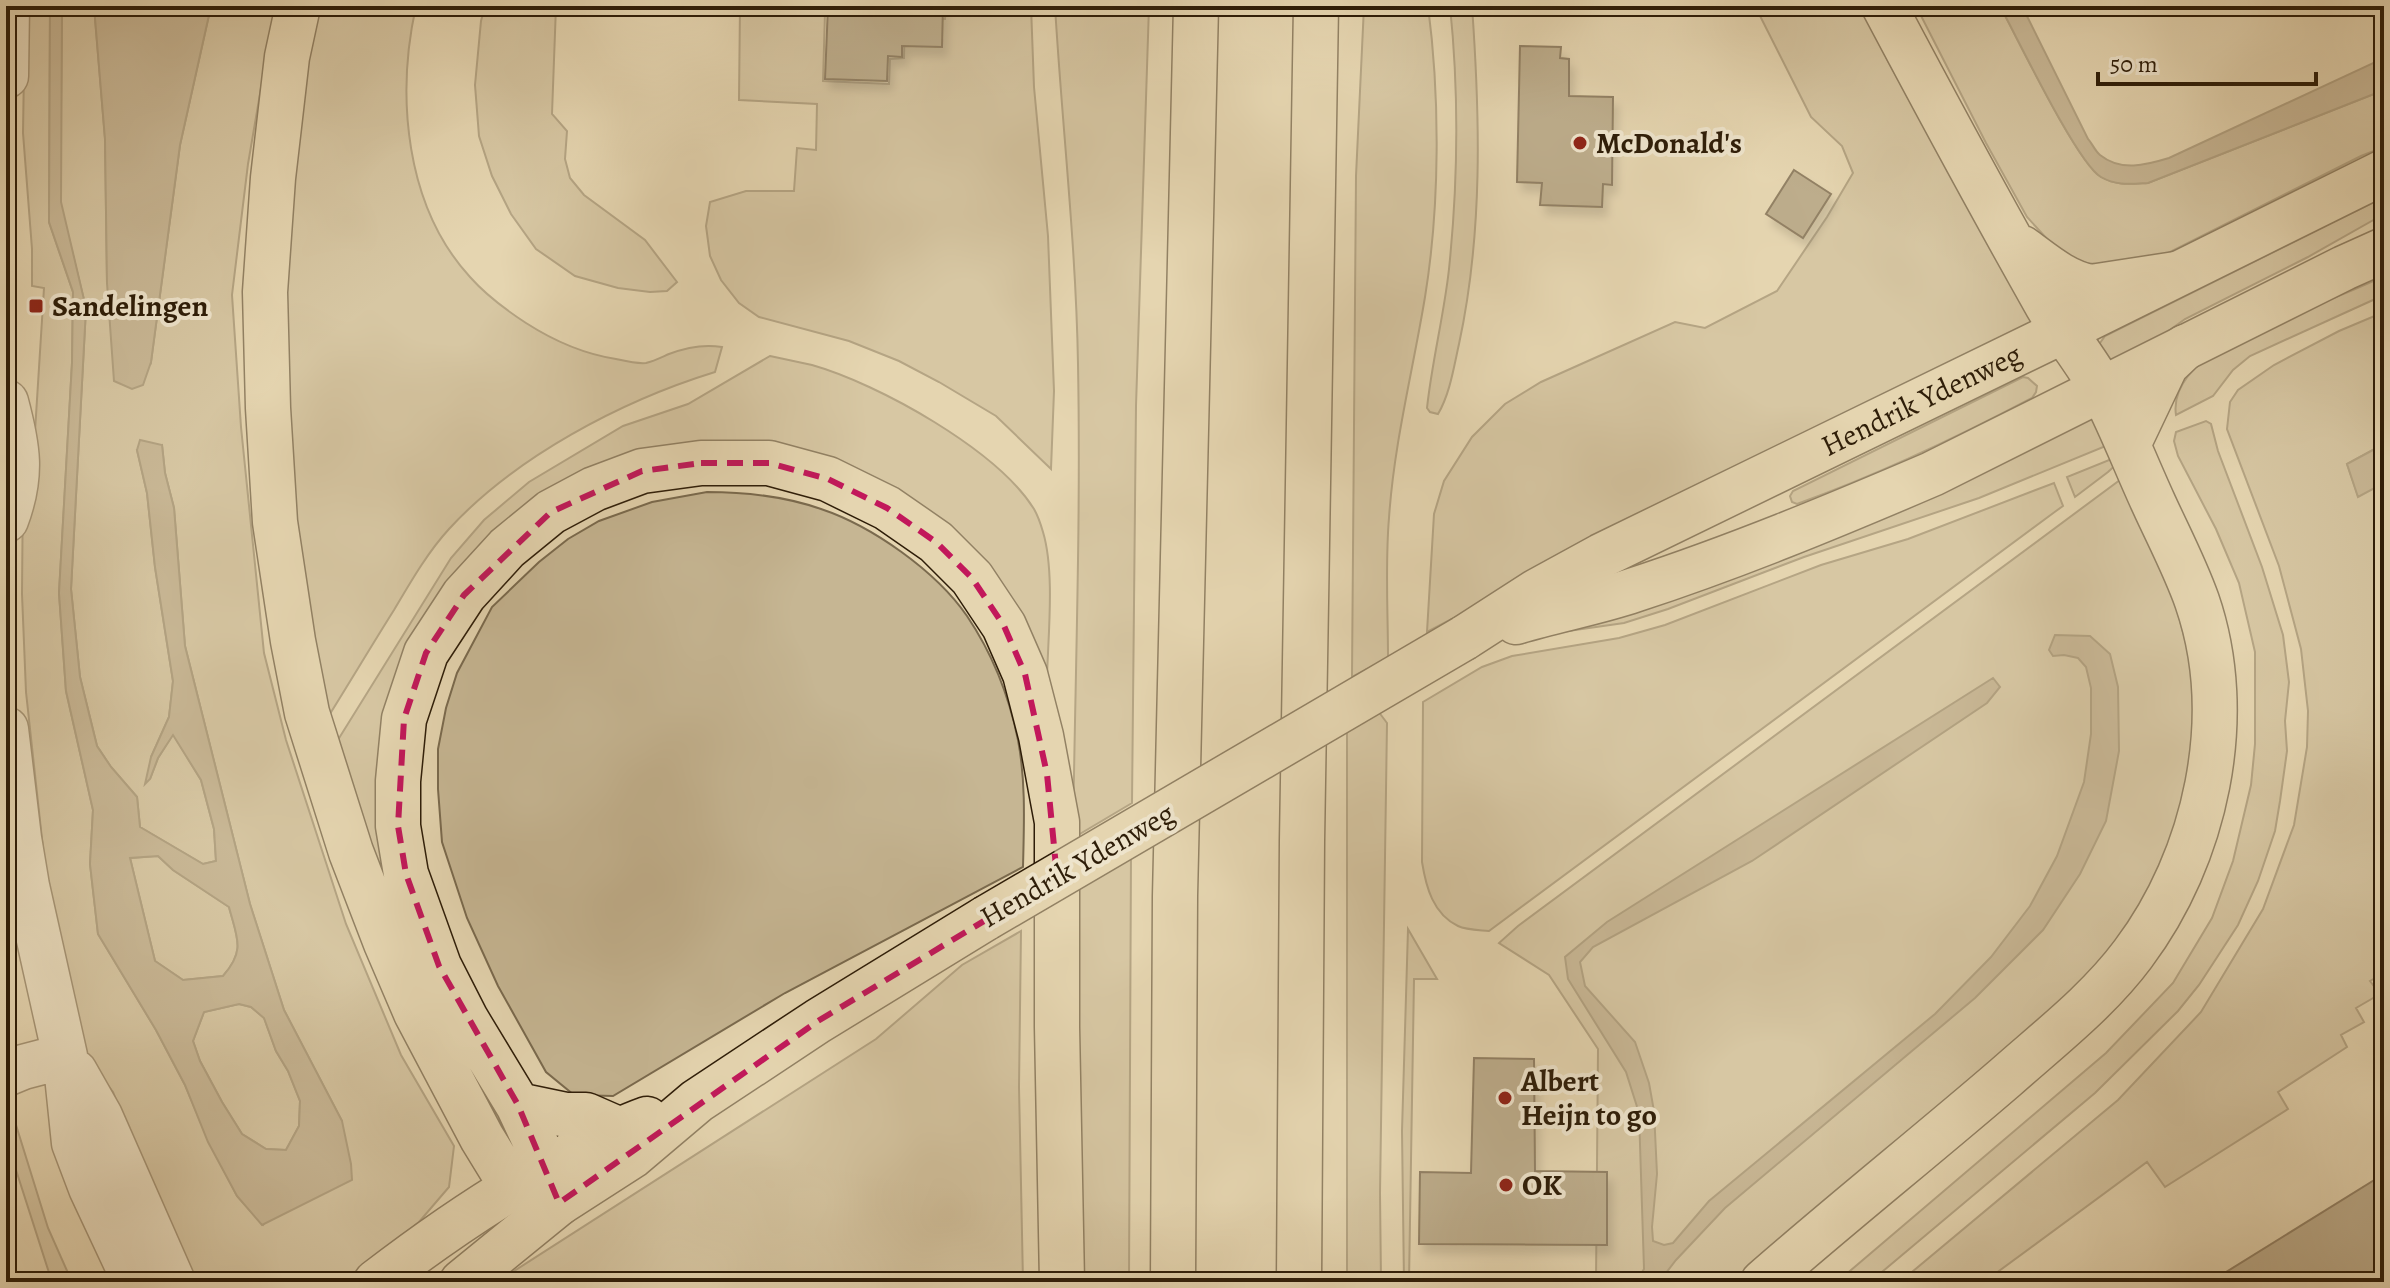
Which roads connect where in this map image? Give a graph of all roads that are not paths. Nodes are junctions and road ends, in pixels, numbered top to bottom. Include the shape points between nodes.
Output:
1 (7, 6) edge
2 (298, 6) edge
3 (1196, 6) edge
4 (1316, 6) edge
5 (1884, 6) edge
6 (6, 76) edge
7 (2384, 172) edge
8 (2010, 240) junction
9 (2384, 250) edge
10 (2176, 274) junction
11 (2063, 331) junction
12 (2185, 347) junction
13 (2101, 389) junction
14 (6, 402) edge
15 (2128, 445) junction
16 (6, 520) edge
17 (1464, 638) junction
18 (6, 729) edge
19 (65, 1056) junction
20 (6, 1074) edge
21 (697, 1101) junction
22 (518, 1105) junction
23 (618, 1129) junction
24 (539, 1186) junction
25 (135, 1282) edge
26 (173, 1282) edge
27 (376, 1282) edge
28 (462, 1282) edge
29 (1062, 1282) edge
30 (1173, 1282) edge
31 (1299, 1282) edge
32 (1763, 1282) edge

1 - 6 street
2 - 24 main road via 287,57 265,292 275,522 307,713 351,852 416,1013 482,1138
3 - 30 main road via 1175,896
4 - 31 main road
5 - 8 main road
7 - 10 main road, Hendrik Ydenweg
8 - 10 main road via 2077,285
8 - 11 main road
9 - 12 main road, Hendrik Ydenweg
10 - 11 main road, Hendrik Ydenweg
11 - 13 main road
11 - 17 main road, Hendrik Ydenweg via 1601,556
12 - 13 main road, Hendrik Ydenweg
12 - 15 main road via 2166,365
13 - 15 main road
13 - 17 main road, Hendrik Ydenweg via 1932,474 1782,536 1630,592
14 - 16 street via 16,441 16,493
15 - 32 main road via 2193,592 2210,657 2211,767 2186,862 2135,952 2103,990
17 - 21 main road, Hendrik Ydenweg, bridge via 986,918
18 - 19 street via 27,886
19 - 20 street
19 - 25 street via 74,1143
19 - 26 street via 100,1116
21 - 23 main road, Hendrik Ydenweg
21 - 24 main road, Hendrik Ydenweg via 632,1156
22 - 23 main road via 586,1115
22 - 24 main road
22 - 29 main road via 439,966 406,874 398,781 404,719 426,653 464,595 507,548 551,512 594,489 642,471 701,463 769,463 828,479 887,508 936,542 972,578 1004,626 1025,674 1057,822
23 - 24 main road, Hendrik Ydenweg
24 - 27 main road, Hendrik Ydenweg via 465,1217
24 - 28 main road, Hendrik Ydenweg

